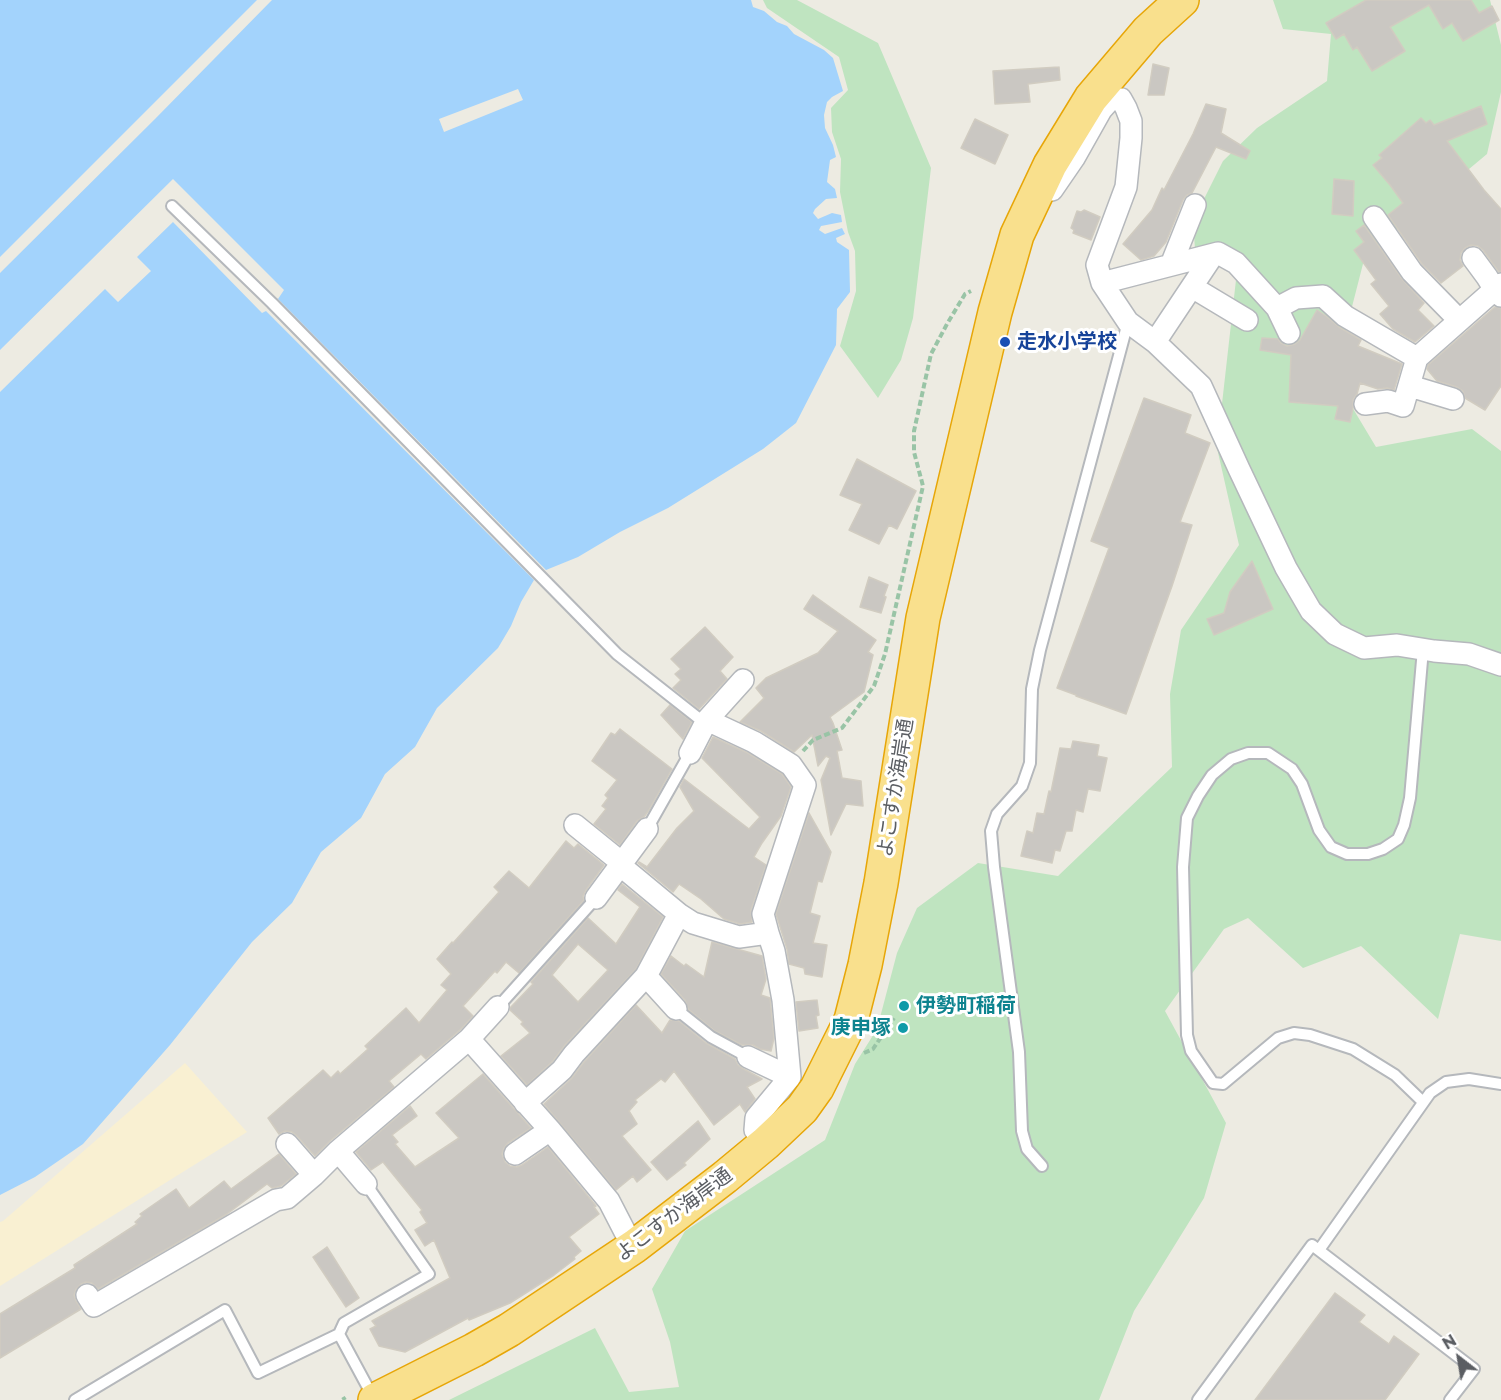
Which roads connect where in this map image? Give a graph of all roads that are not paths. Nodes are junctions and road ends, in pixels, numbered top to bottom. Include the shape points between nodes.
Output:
1 (1182, 0) edge
2 (172, 206) dead end
3 (1195, 206) dead end
4 (1374, 217) dead end
5 (1017, 235) junction
6 (1213, 255) junction
7 (1473, 258) dead end
8 (1171, 265) junction
9 (1102, 283) junction
10 (1192, 287) junction
11 (1499, 290) edge
12 (1277, 308) junction
13 (1247, 320) dead end
14 (1459, 320) junction
15 (1128, 322) junction
16 (1289, 333) dead end
17 (1155, 342) junction
18 (1417, 358) junction
19 (1410, 386) junction
20 (1453, 399) dead end
21 (1365, 404) dead end
22 (1423, 649) junction
23 (1501, 664) edge
24 (743, 680) dead end
25 (707, 720) junction
26 (690, 753) joint
27 (575, 825) dead end
28 (647, 829) joint
29 (621, 864) junction
30 (596, 898) joint
31 (679, 914) junction
32 (768, 933) junction
33 (646, 976) junction
34 (498, 1007) joint
35 (676, 1009) joint
36 (469, 1039) junction
37 (748, 1057) joint
38 (790, 1077) junction
39 (1501, 1084) edge
40 (1423, 1102) junction
41 (525, 1103) junction
42 (550, 1130) junction
43 (766, 1143) junction
44 (287, 1144) dead end
45 (338, 1151) junction
46 (515, 1154) dead end
47 (1042, 1167) dead end
48 (314, 1175) junction
49 (366, 1184) joint
50 (635, 1246) junction
51 (1319, 1250) junction
52 (87, 1295) dead end
53 (339, 1334) junction
54 (359, 1399) edge
55 (75, 1400) edge
56 (1198, 1400) edge
57 (1450, 1400) edge

1 - 5 highway, よこすか海岸通 via 1148,31 1091,98 1050,165
2 - 25 lane via 617,654 697,717
3 - 8 street
4 - 14 street via 1413,272
5 - 9 street via 1074,158 1101,110 1110,100 1120,99 1131,121 1131,138 1126,187 1097,265
5 - 43 highway, よこすか海岸通 via 995,312 923,618 881,883 851,1020 817,1088 802,1109
6 - 8 street
6 - 10 street
6 - 12 street via 1236,263
7 - 11 street
8 - 9 street
9 - 15 street
10 - 13 street
10 - 17 street
11 - 14 street
12 - 16 street
12 - 18 street via 1296,298 1323,296 1345,316
14 - 18 street
15 - 17 street
15 - 47 lane via 1040,650 1032,689 1030,762 1022,786 997,814 991,831 1019,1052 1022,1131 1027,1149
17 - 22 street via 1201,386 1286,568 1311,611 1335,634 1364,648 1397,645
18 - 19 street
19 - 20 street
19 - 21 street via 1403,406 1388,401
22 - 23 street via 1469,654
22 - 40 lane via 1410,798 1398,839 1368,854 1347,854 1331,847 1319,830 1302,784 1292,769 1268,753 1248,753 1231,759 1212,775 1198,795 1187,818 1183,867 1187,1035 1191,1051 1213,1083 1223,1084 1278,1038 1294,1033 1353,1049 1395,1075
24 - 25 street
25 - 26 street
25 - 32 street via 791,765 805,785 763,914
26 - 28 lane
27 - 29 street
28 - 29 street
29 - 30 street
29 - 31 street
30 - 34 lane
31 - 32 street via 693,923 739,937
31 - 33 street
32 - 38 street via 783,1000
33 - 35 street
33 - 41 street via 562,1070
34 - 36 street
35 - 37 lane via 711,1037
36 - 41 street
36 - 45 street
37 - 38 street
38 - 43 street via 756,1118 755,1130
39 - 40 lane via 1469,1079 1446,1082
40 - 51 lane
41 - 42 street
42 - 46 street
42 - 50 street via 609,1201
43 - 50 highway, よこすか海岸通
44 - 48 street
45 - 48 street
45 - 49 street
48 - 52 street via 287,1198 276,1200 94,1306
49 - 53 lane via 429,1274 344,1323
50 - 54 highway, よこすか海岸通 via 474,1350
51 - 56 lane via 1312,1245
51 - 57 lane via 1474,1369
53 - 54 lane
53 - 55 lane via 258,1373 225,1310

